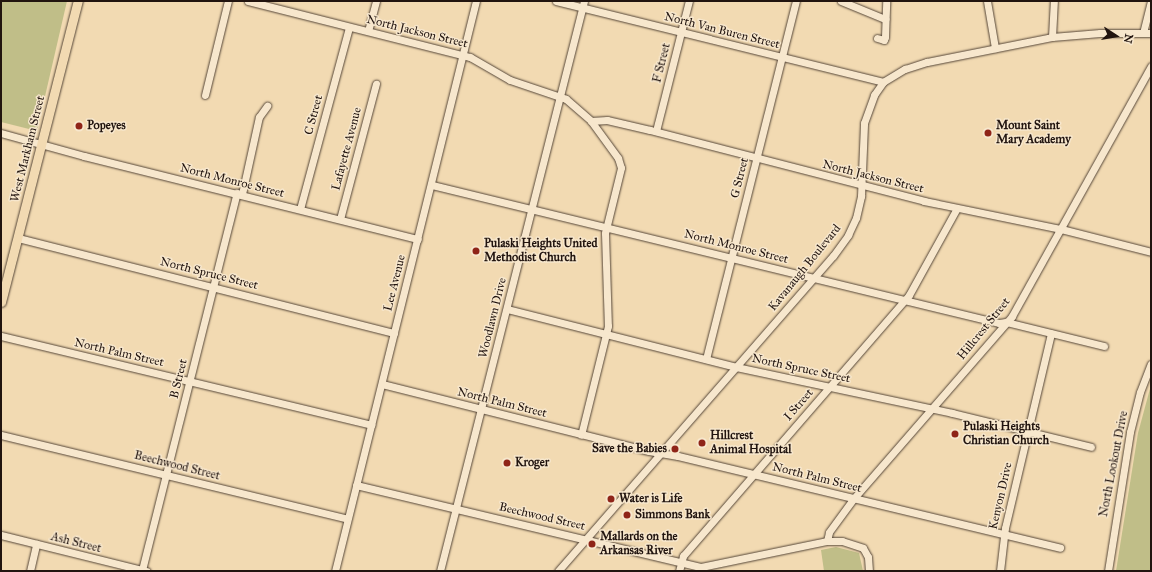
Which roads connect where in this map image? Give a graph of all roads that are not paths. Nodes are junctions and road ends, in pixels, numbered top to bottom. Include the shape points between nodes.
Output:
1 (78, 1) edge
2 (228, 1) edge
3 (248, 1) edge
4 (376, 1) edge
5 (476, 1) edge
6 (556, 1) edge
7 (689, 1) edge
8 (796, 1) edge
9 (841, 1) edge
10 (886, 1) edge
11 (987, 1) edge
12 (1054, 1) edge
13 (1150, 1) edge
14 (583, 4) edge
15 (278, 5) edge
16 (885, 19) junction
17 (349, 27) junction
18 (368, 31) junction
19 (681, 32) junction
20 (1148, 34) edge
21 (1052, 37) junction
22 (877, 38) dead end
23 (995, 48) junction
24 (464, 55) junction
25 (781, 57) junction
26 (1151, 66) edge
27 (883, 82) junction
28 (376, 84) dead end
29 (204, 95) dead end
30 (559, 96) junction
31 (267, 106) dead end
32 (591, 121) junction
33 (656, 131) junction
34 (1, 133) edge
35 (42, 144) junction
36 (756, 158) junction
37 (432, 185) junction
38 (863, 186) junction
39 (239, 194) junction
40 (957, 208) junction
41 (300, 209) junction
42 (532, 209) junction
43 (340, 220) junction
44 (607, 227) junction
45 (1061, 229) junction
46 (18, 238) junction
47 (418, 238) junction
48 (1151, 252) edge
49 (732, 257) junction
50 (813, 277) junction
51 (213, 286) junction
52 (905, 300) junction
53 (1, 302) edge
54 (507, 309) junction
55 (1006, 322) junction
56 (394, 333) junction
57 (607, 333) junction
58 (1051, 333) junction
59 (1, 336) edge
60 (1104, 346) dead end
61 (706, 359) junction
62 (1151, 364) edge
63 (736, 367) junction
64 (190, 381) junction
65 (382, 384) junction
66 (830, 386) junction
67 (482, 408) junction
68 (931, 409) junction
69 (371, 425) junction
70 (1027, 431) junction
71 (1, 434) edge
72 (581, 435) junction
73 (1091, 447) dead end
74 (660, 453) junction
75 (753, 474) junction
76 (166, 475) junction
77 (356, 485) junction
78 (854, 498) junction
79 (456, 508) junction
80 (348, 519) junction
81 (1003, 535) junction
82 (1, 536) edge
83 (585, 538) junction
84 (827, 541) junction
85 (36, 544) junction
86 (1060, 548) dead end
87 (681, 563) junction
88 (122, 568) edge
89 (144, 570) edge
90 (30, 571) edge
91 (335, 571) edge
92 (440, 571) edge
93 (558, 571) edge
94 (679, 571) edge
95 (869, 571) edge
96 (1000, 571) edge
97 (1108, 571) edge

1 - 35 main road, West Markham Street
2 - 29 street
3 - 15 street, North Jackson Street
4 - 18 street
5 - 24 street, Lee Avenue
6 - 14 street, North Van Buren Street
7 - 19 street, F Street
8 - 25 street, G Street
9 - 16 street
10 - 16 street
11 - 23 street
12 - 21 street
13 - 20 street
14 - 19 street, North Van Buren Street
14 - 30 street, Woodlawn Drive
15 - 17 street, North Jackson Street
16 - 22 street via 884,40
17 - 18 street, North Jackson Street
17 - 41 street, C Street
18 - 24 street, North Jackson Street
19 - 25 street, North Van Buren Street
19 - 33 street, F Street
20 - 21 street via 1100,32
21 - 23 street
23 - 27 street via 922,63
24 - 30 street, North Jackson Street via 510,80
24 - 37 street, Lee Avenue
25 - 27 street, North Van Buren Street
25 - 36 street, G Street
26 - 45 street, Hillcrest Street
27 - 38 street, Kavanaugh Boulevard via 874,95 864,123
28 - 43 street, Lafayette Avenue
30 - 32 street, North Jackson Street
30 - 42 street, Woodlawn Drive
31 - 39 street, B Street via 259,117
32 - 33 street, North Jackson Street via 607,120
32 - 44 street, North Jackson Street via 621,165
33 - 36 street, North Jackson Street
34 - 35 street, North Monroe Street
35 - 39 street, North Monroe Street
35 - 46 main road, West Markham Street
36 - 38 street, North Jackson Street
36 - 49 street, G Street
37 - 42 street, North Monroe Street
37 - 47 street, Lee Avenue
38 - 40 street, North Jackson Street
38 - 50 street, Kavanaugh Boulevard via 860,207 852,229 833,256
39 - 41 street, North Monroe Street
39 - 51 street, B Street
40 - 45 street, North Jackson Street
40 - 52 street, I Street
41 - 43 street, North Monroe Street
42 - 44 street, North Monroe Street
42 - 54 street, Woodlawn Drive
43 - 47 street, North Monroe Street
44 - 49 street, North Monroe Street
44 - 57 street, North Jackson Street via 604,241
45 - 48 street, North Jackson Street
45 - 55 street, Hillcrest Street
46 - 51 street, North Spruce Street
46 - 53 main road, West Markham Street
47 - 56 street, Lee Avenue
49 - 50 street, North Monroe Street
49 - 61 street, G Street
50 - 52 street, North Monroe Street
50 - 63 street, Kavanaugh Boulevard
51 - 56 street, North Spruce Street
51 - 64 street, B Street
52 - 55 street, North Monroe Street
52 - 66 street, I Street
54 - 57 street, North Spruce Street
54 - 67 street, Woodlawn Drive
55 - 58 street, North Monroe Street
55 - 68 street, Hillcrest Street
56 - 65 street, Lee Avenue
57 - 61 street, North Spruce Street
57 - 72 street, North Jackson Street
58 - 60 street, North Monroe Street
58 - 70 street, Kenyon Drive
59 - 64 street, North Palm Street
61 - 63 street, North Spruce Street
62 - 97 street, North Lookout Drive via 1140,392 1130,432
63 - 66 street, North Spruce Street
63 - 74 street, Kavanaugh Boulevard
64 - 69 street, North Palm Street
64 - 76 street, B Street
65 - 67 street, North Palm Street
65 - 69 street, Lee Avenue
66 - 68 street, North Spruce Street
66 - 75 street, I Street
67 - 72 street, North Palm Street
67 - 79 street, Woodlawn Drive
68 - 70 street, North Spruce Street
68 - 78 street, Hillcrest Street
69 - 77 street, Lee Avenue
70 - 73 street, North Spruce Street
70 - 81 street, Kenyon Drive
71 - 76 street, Beechwood Street
72 - 74 street, North Palm Street
74 - 75 street, North Palm Street
74 - 83 street, Kavanaugh Boulevard
75 - 78 street, North Palm Street
75 - 87 street, I Street via 683,556
76 - 80 street, Beechwood Street
76 - 89 street, B Street
77 - 79 street, Beechwood Street
77 - 80 street, Lee Avenue
78 - 81 street, North Palm Street
78 - 84 street, Hillcrest Street via 829,532
79 - 83 street, Beechwood Street
79 - 92 street, Woodlawn Drive
80 - 91 street, Lee Avenue
81 - 86 street, North Palm Street
81 - 96 street, Kenyon Drive
82 - 85 street, Ash Street
83 - 87 street, Beechwood Street
83 - 93 street, Kavanaugh Boulevard
84 - 87 street, Beechwood Street via 709,566
84 - 95 street, Beechwood Street via 859,546 868,557
85 - 88 street, Ash Street
85 - 90 street
87 - 94 street, I Street
88 - 89 street, Ash Street

